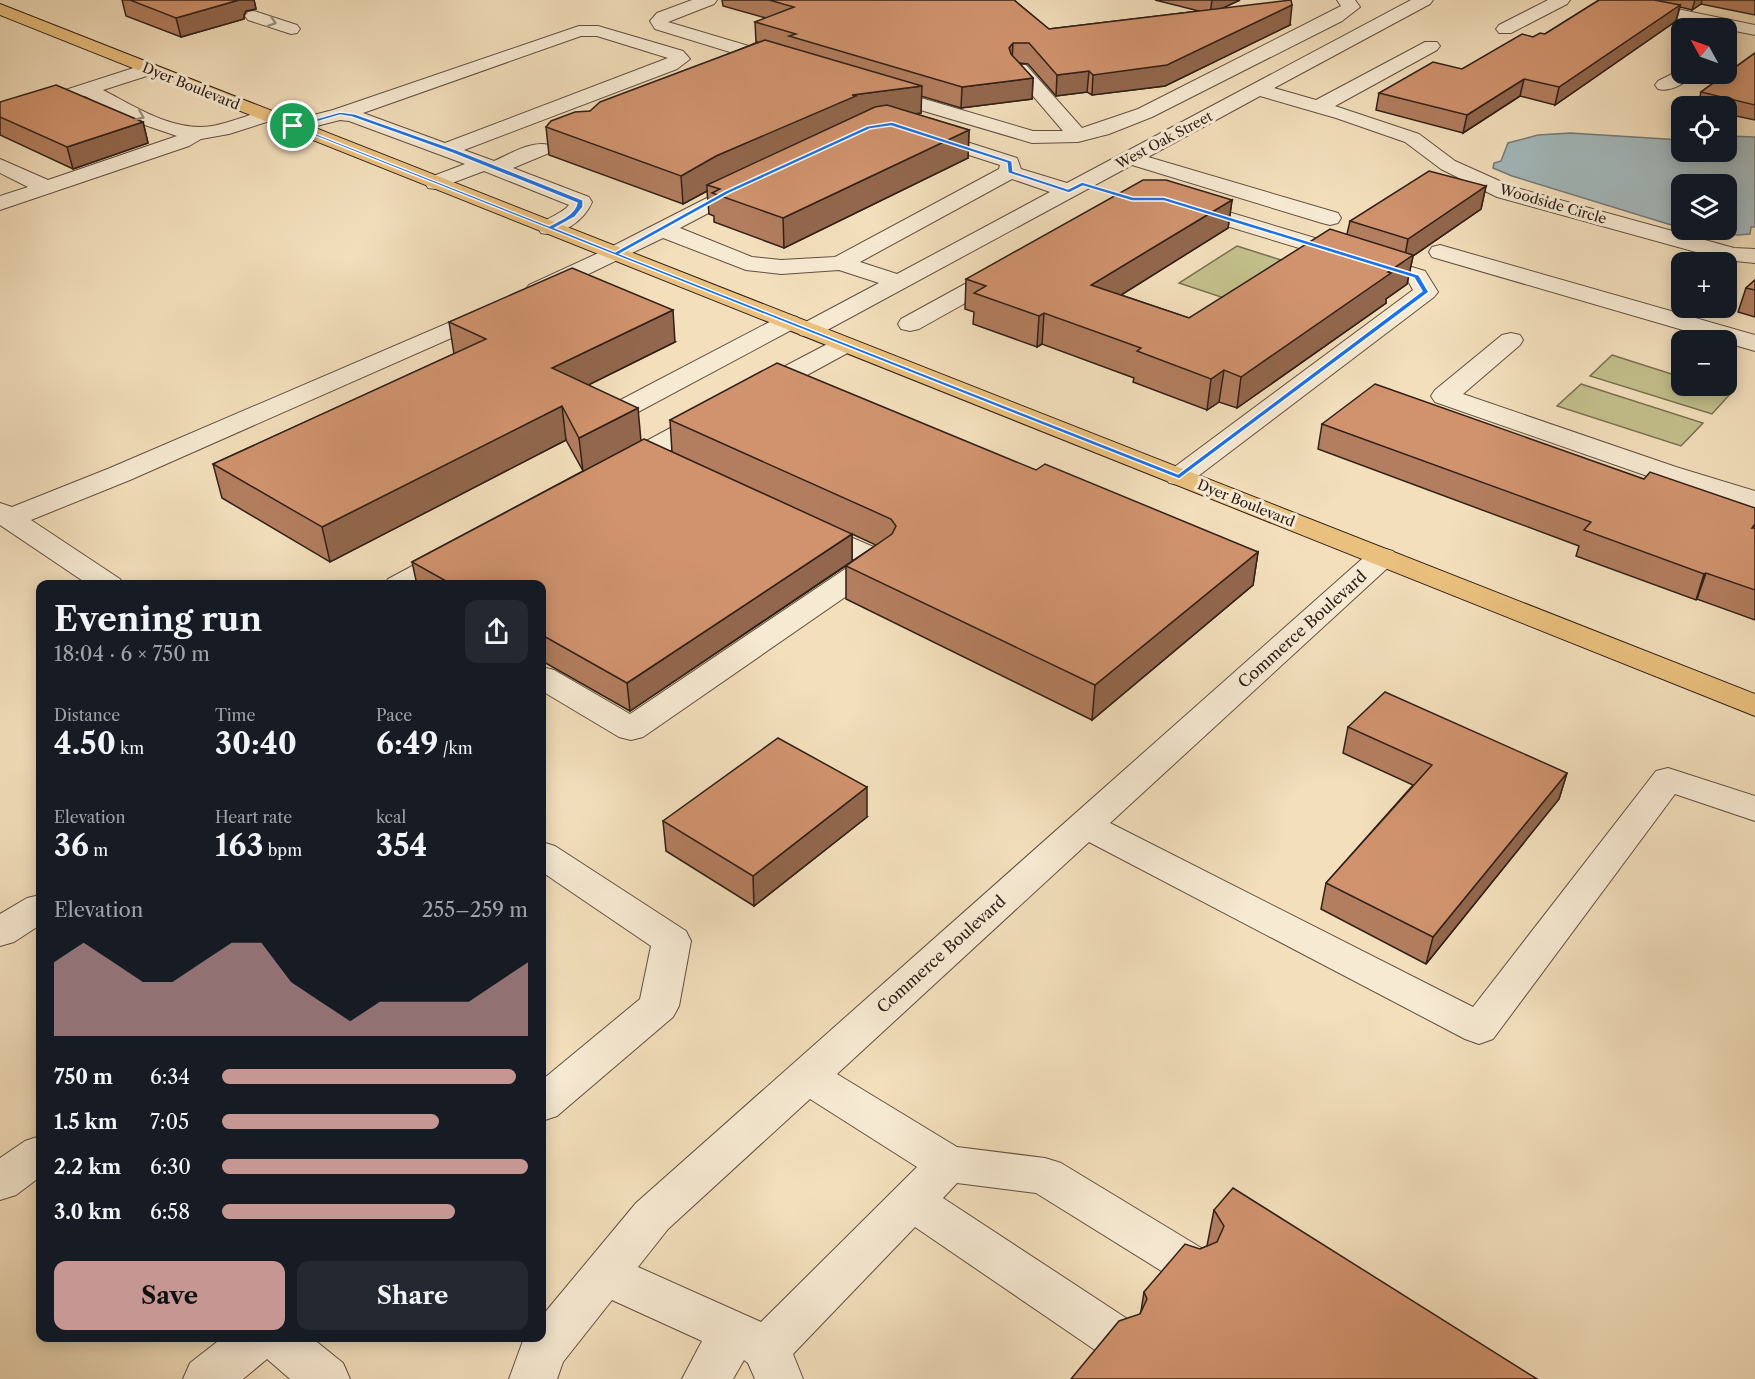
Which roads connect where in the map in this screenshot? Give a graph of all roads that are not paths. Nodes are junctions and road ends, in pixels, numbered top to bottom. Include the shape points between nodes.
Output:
1 (708, 0) edge
2 (1346, 0) edge
3 (1421, 0) edge
4 (1561, 0) edge
5 (1607, 0) edge
6 (0, 9) edge
7 (1748, 9) dead end
8 (254, 16) dead end
9 (1694, 18) edge
10 (1704, 18) edge
11 (1737, 27) edge
12 (291, 29) dead end
13 (1505, 29) dead end
14 (1752, 30) edge
15 (1737, 38) edge
16 (1431, 46) dead end
17 (1255, 58) junction
18 (798, 67) edge
19 (150, 69) junction
20 (1019, 69) edge
21 (1298, 69) junction
22 (1671, 81) edge
23 (1665, 85) dead end
24 (866, 88) edge
25 (88, 90) junction
26 (1260, 90) junction
27 (573, 102) junction
28 (1318, 106) junction
29 (340, 114) junction
30 (590, 114) edge
31 (266, 116) junction
32 (0, 117) edge
33 (293, 126) junction
34 (902, 128) edge
35 (1107, 129) junction
36 (197, 133) junction
37 (1078, 136) junction
38 (1159, 143) junction
39 (447, 149) junction
40 (542, 149) dead end
41 (1130, 158) junction
42 (0, 165) edge
43 (489, 166) junction
44 (771, 172) edge
45 (1010, 172) junction
46 (436, 183) junction
47 (1076, 187) junction
48 (46, 188) junction
49 (1112, 193) dead end
50 (1164, 199) edge
51 (0, 203) edge
52 (1330, 218) dead end
53 (549, 228) junction
54 (661, 229) junction
55 (1440, 252) dead end
56 (1716, 252) edge
57 (615, 254) junction
58 (1024, 260) edge
59 (840, 263) junction
60 (893, 285) junction
61 (954, 300) junction
62 (1671, 305) edge
63 (1658, 315) junction
64 (910, 324) dead end
65 (798, 326) junction
66 (1511, 340) dead end
67 (1755, 343) edge
68 (844, 345) junction
69 (615, 413) edge
70 (645, 453) junction
71 (677, 467) edge
72 (1179, 477) junction
73 (594, 480) edge
74 (1755, 500) edge
75 (5, 515) edge
76 (783, 516) edge
77 (481, 541) edge
78 (1382, 557) junction
79 (102, 580) edge
80 (408, 580) edge
81 (546, 679) edge
82 (1755, 706) edge
83 (1755, 809) edge
84 (1085, 825) junction
85 (546, 858) edge
86 (36, 910) edge
87 (0, 932) edge
88 (806, 1076) junction
89 (546, 1101) edge
90 (36, 1158) edge
91 (948, 1164) junction
92 (0, 1182) edge
93 (912, 1201) junction
94 (1192, 1266) edge
95 (604, 1274) junction
96 (1115, 1337) edge
97 (253, 1342) edge
98 (282, 1342) edge
99 (760, 1353) edge
100 (207, 1379) edge
101 (326, 1379) edge
102 (532, 1379) edge
103 (705, 1379) edge

1 - 18 street via 659,21 661,25
2 - 17 street via 1351,7 1336,17
3 - 21 street, West Oak Street
4 - 13 street
5 - 9 street
6 - 19 main road, Dyer Boulevard
7 - 10 street
8 -> 12 street
11 - 14 street
14 - 15 street
16 - 28 street
17 - 21 street
17 - 35 street
19 - 25 street
19 - 31 main road, Dyer Boulevard
20 - 37 street
21 - 26 street, West Oak Street
22 - 23 street
24 - 37 street via 1014,133 1052,139
25 - 32 street
25 -> 36 street via 137,115 182,132
26 - 28 street, Woodside Circle
26 - 38 street, West Oak Street
27 - 29 street via 681,59 598,31 579,31
27 - 30 street
27 - 39 street
28 - 56 street, Woodside Circle via 1412,138 1448,165 1505,192
29 - 33 street
29 - 39 street
31 - 33 main road, Dyer Boulevard
31 - 36 street
33 - 46 main road, Dyer Boulevard
34 - 45 street via 1010,162
35 - 37 street
35 - 38 street
36 - 48 street via 182,142
38 - 41 street, West Oak Street
39 - 43 street
40 - 43 street
41 - 47 street, West Oak Street
41 - 52 street
42 - 48 street
43 - 46 street
43 - 53 street via 580,202 572,215
44 - 54 street
45 - 47 street
45 - 59 street
46 - 53 main road, Dyer Boulevard
47 - 49 street
47 - 60 street, West Oak Street
48 - 51 street
50 - 72 street via 1417,276 1426,292
53 - 57 main road, Dyer Boulevard
54 - 57 street
54 - 59 street via 760,266
55 - 63 street
57 - 65 main road, Dyer Boulevard
57 - 75 street via 131,469
58 - 61 street
59 - 60 street
60 - 61 street
60 - 65 street, West Oak Street
61 - 64 street
62 - 63 street
63 - 67 street
65 - 68 main road, Dyer Boulevard
65 - 69 street, West Oak Street
66 - 74 street via 1444,396
68 - 70 street
68 - 72 main road, Dyer Boulevard
70 - 71 street
70 - 73 street
72 - 78 main road, Dyer Boulevard
75 - 79 street
76 - 81 street via 879,561 631,729
77 - 80 street
78 - 82 main road, Dyer Boulevard
78 - 84 street, Commerce Boulevard
83 - 84 street via 1668,779 1479,1028
84 - 88 street, Commerce Boulevard
85 - 89 street via 672,941 659,1006
86 - 87 street
88 - 91 street
88 - 95 street, Commerce Boulevard via 652,1216
90 - 92 street
91 - 93 street
91 - 94 street via 1045,1176
93 - 96 street
93 - 99 street
95 - 99 street
95 - 102 street, Commerce Boulevard via 542,1351
97 - 100 street
98 - 101 street
99 - 103 street

